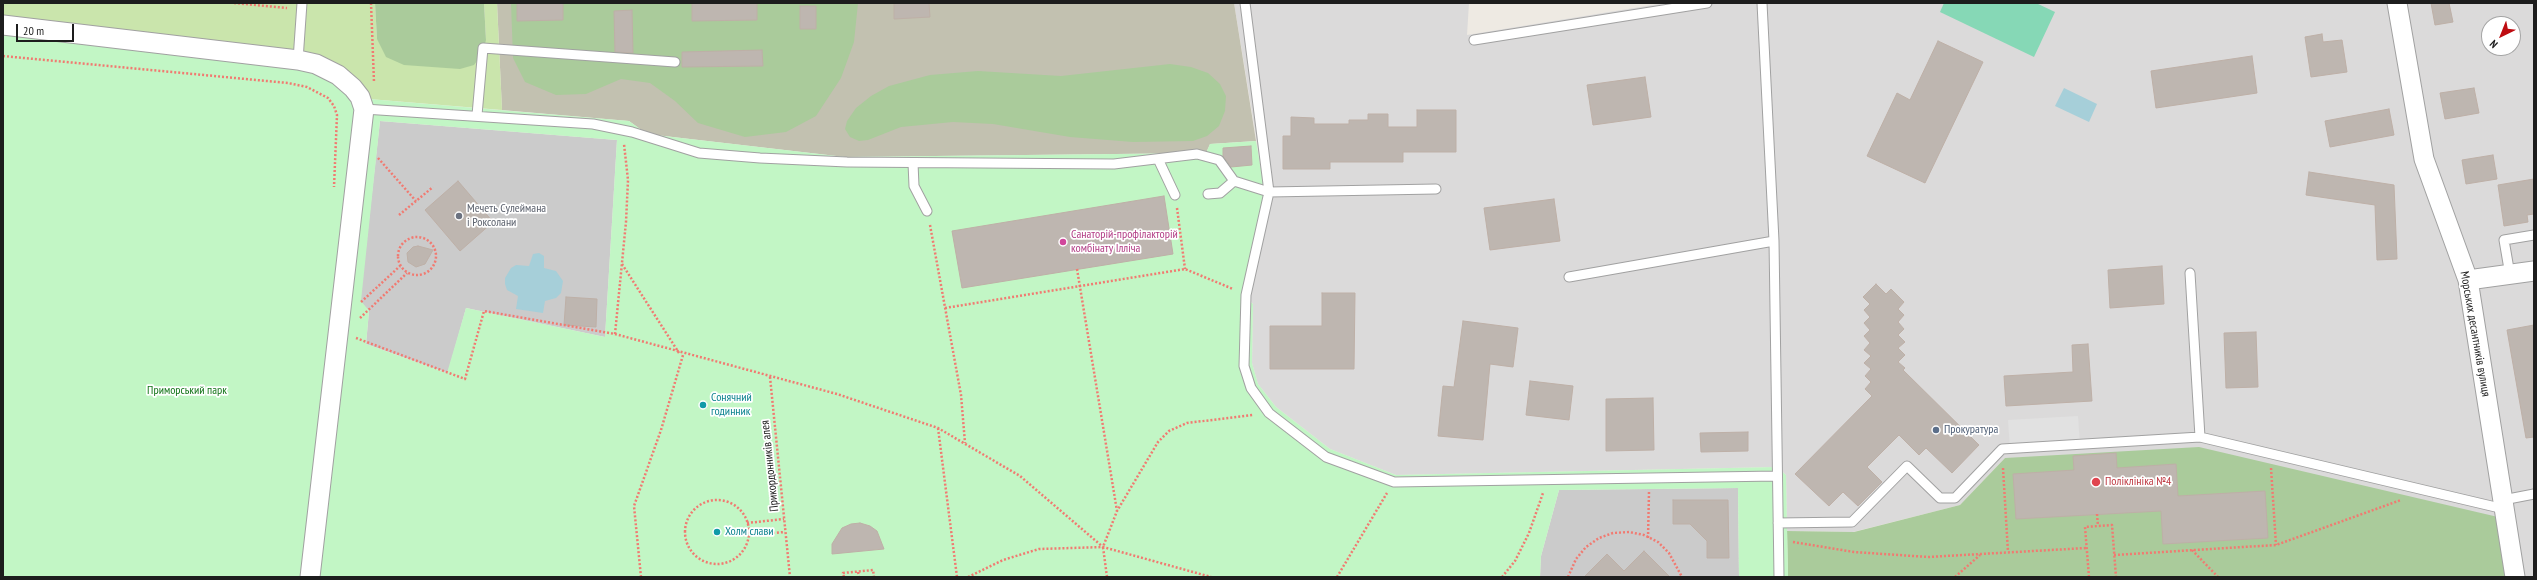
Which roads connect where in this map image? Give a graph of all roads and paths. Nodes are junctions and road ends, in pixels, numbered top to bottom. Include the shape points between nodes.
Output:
1 (234, 3) edge
2 (238, 3) edge
3 (371, 3) edge
4 (1245, 3) edge
5 (1707, 3) edge
6 (1762, 3) edge
7 (2398, 3) edge
8 (262, 4) edge
9 (302, 6) edge
10 (3, 25) edge
11 (1474, 40) dead end
12 (3, 56) edge
13 (298, 60) junction
14 (675, 62) dead end
15 (369, 108) junction
16 (477, 115) junction
17 (622, 138) dead end
18 (376, 155) dead end
19 (1159, 160) junction
20 (913, 163) junction
21 (1234, 181) junction
22 (432, 187) dead end
23 (334, 189) dead end
24 (1436, 189) dead end
25 (1269, 192) junction
26 (1208, 194) dead end
27 (1176, 196) joint
28 (416, 201) junction
29 (927, 211) joint
30 (399, 215) dead end
31 (2534, 235) edge
32 (1774, 241) junction
33 (622, 264) junction
34 (400, 266) junction
35 (1077, 269) dead end
36 (1186, 269) junction
37 (2534, 272) edge
38 (407, 273) junction
39 (2190, 273) dead end
40 (2510, 275) junction
41 (1569, 277) dead end
42 (2468, 280) junction
43 (1080, 286) junction
44 (1236, 291) dead end
45 (945, 308) junction
46 (341, 310) junction
47 (358, 320) dead end
48 (338, 332) junction
49 (615, 334) junction
50 (679, 354) junction
51 (683, 355) junction
52 (770, 378) junction
53 (1269, 413) junction
54 (938, 428) junction
55 (2200, 437) junction
56 (965, 443) junction
57 (2002, 449) junction
58 (2270, 454) junction
59 (1777, 476) junction
60 (1650, 478) junction
61 (1548, 480) junction
62 (1394, 482) junction
63 (2426, 491) junction
64 (2534, 494) edge
65 (2504, 504) junction
66 (1117, 511) junction
67 (2097, 514) dead end
68 (784, 519) junction
69 (747, 523) junction
70 (1778, 523) junction
71 (2098, 526) junction
72 (785, 532) junction
73 (749, 535) junction
74 (1648, 538) junction
75 (1778, 539) junction
76 (2276, 545) junction
77 (1102, 547) junction
78 (2086, 548) junction
79 (2192, 550) junction
80 (2008, 552) junction
81 (1981, 554) junction
82 (2114, 555) junction
83 (858, 572) junction
84 (310, 577) edge
85 (642, 577) edge
86 (790, 577) edge
87 (844, 577) edge
88 (859, 577) edge
89 (874, 577) edge
90 (958, 577) edge
91 (968, 577) edge
92 (1107, 577) edge
93 (1211, 577) edge
94 (1337, 577) edge
95 (1502, 577) edge
96 (1568, 577) edge
97 (1682, 577) edge
98 (1779, 577) edge
99 (1955, 577) edge
100 (2089, 577) edge
101 (2116, 577) edge
102 (2218, 577) edge
103 (2515, 577) edge

1 - 2 path
2 - 8 path
3 - 15 path
4 - 25 lane
5 - 11 lane
6 - 32 lane
7 - 42 street, Морських десантників вулиця via 2424,159
8 - 9 path
9 - 13 lane
10 - 13 street
12 - 23 path via 307,86 328,98 337,115
13 - 15 street via 316,64 338,75 353,88
14 - 16 lane via 483,48
15 - 16 lane
15 - 46 street
16 - 20 lane via 613,127 699,153 847,162
17 - 33 path via 628,180
18 - 28 path
19 - 20 lane via 1114,164
19 - 21 lane via 1197,154 1212,158 1224,165 1224,171
19 - 27 lane
20 - 29 lane via 914,186
21 - 25 lane
21 - 26 lane via 1220,193
22 - 28 path
24 - 25 lane
25 - 53 lane via 1246,295 1244,366 1251,388
27 - 36 path
28 - 30 path
29 - 45 path
31 - 40 lane via 2504,240
32 - 41 lane
32 - 59 lane
33 - 49 path
33 - 50 path
34 - 38 path
34 - 38 path via 398,252 406,241 419,237 431,243 437,256 432,269 420,276
34 - 46 path via 355,308
35 - 43 path
36 - 43 path
36 - 44 path
37 - 40 street
38 - 47 path
39 - 55 lane
40 - 42 street
42 - 65 street, Морських десантників вулиця
43 - 45 path
43 - 66 path
45 - 56 path via 961,394
46 - 48 street
48 - 49 path via 465,378 484,311
48 - 84 street
49 - 50 path
50 - 51 path
51 - 52 path
51 - 85 path via 661,430 634,506
52 - 54 path via 837,394
52 - 68 path, Прикордонників алея
53 - 62 lane via 1326,456
53 - 66 path via 1187,423 1169,431 1158,442
54 - 56 path
54 - 90 path
55 - 57 lane
55 - 58 lane
56 - 77 path via 1020,476
57 - 70 lane via 1955,498 1940,498 1907,466 1852,522
57 - 80 path
58 - 63 lane
58 - 76 path
59 - 60 lane
59 - 70 lane
60 - 61 lane
60 - 74 path
61 - 62 lane
61 - 95 path via 1529,533 1515,561
62 - 94 path
63 - 65 lane
63 - 76 path
64 - 65 lane
65 - 103 street, Морських десантників вулиця
66 - 77 path
67 - 71 path
68 - 69 path
68 - 72 path, Прикордонників алея
69 - 73 path
69 - 73 path via 742,510 734,504 714,500 695,508 685,525 684,535 693,554 710,564 720,565 739,557 746,549
70 - 75 lane
71 - 78 path via 2085,527
71 - 82 path via 2112,525
72 - 73 path
72 - 86 path, Прикордонників алея
74 - 96 path via 1629,532 1598,538 1576,559
74 - 97 path via 1658,542 1669,553
75 - 81 path via 1854,552 1928,557
75 - 98 lane
76 - 79 path
77 - 91 path via 1039,549 1004,560
77 - 92 path
77 - 93 path
78 - 80 path
78 - 100 path
79 - 82 path
79 - 102 path
80 - 81 path
81 - 99 path
82 - 101 path
83 - 87 path via 843,573
83 - 88 path
83 - 89 path via 873,570

